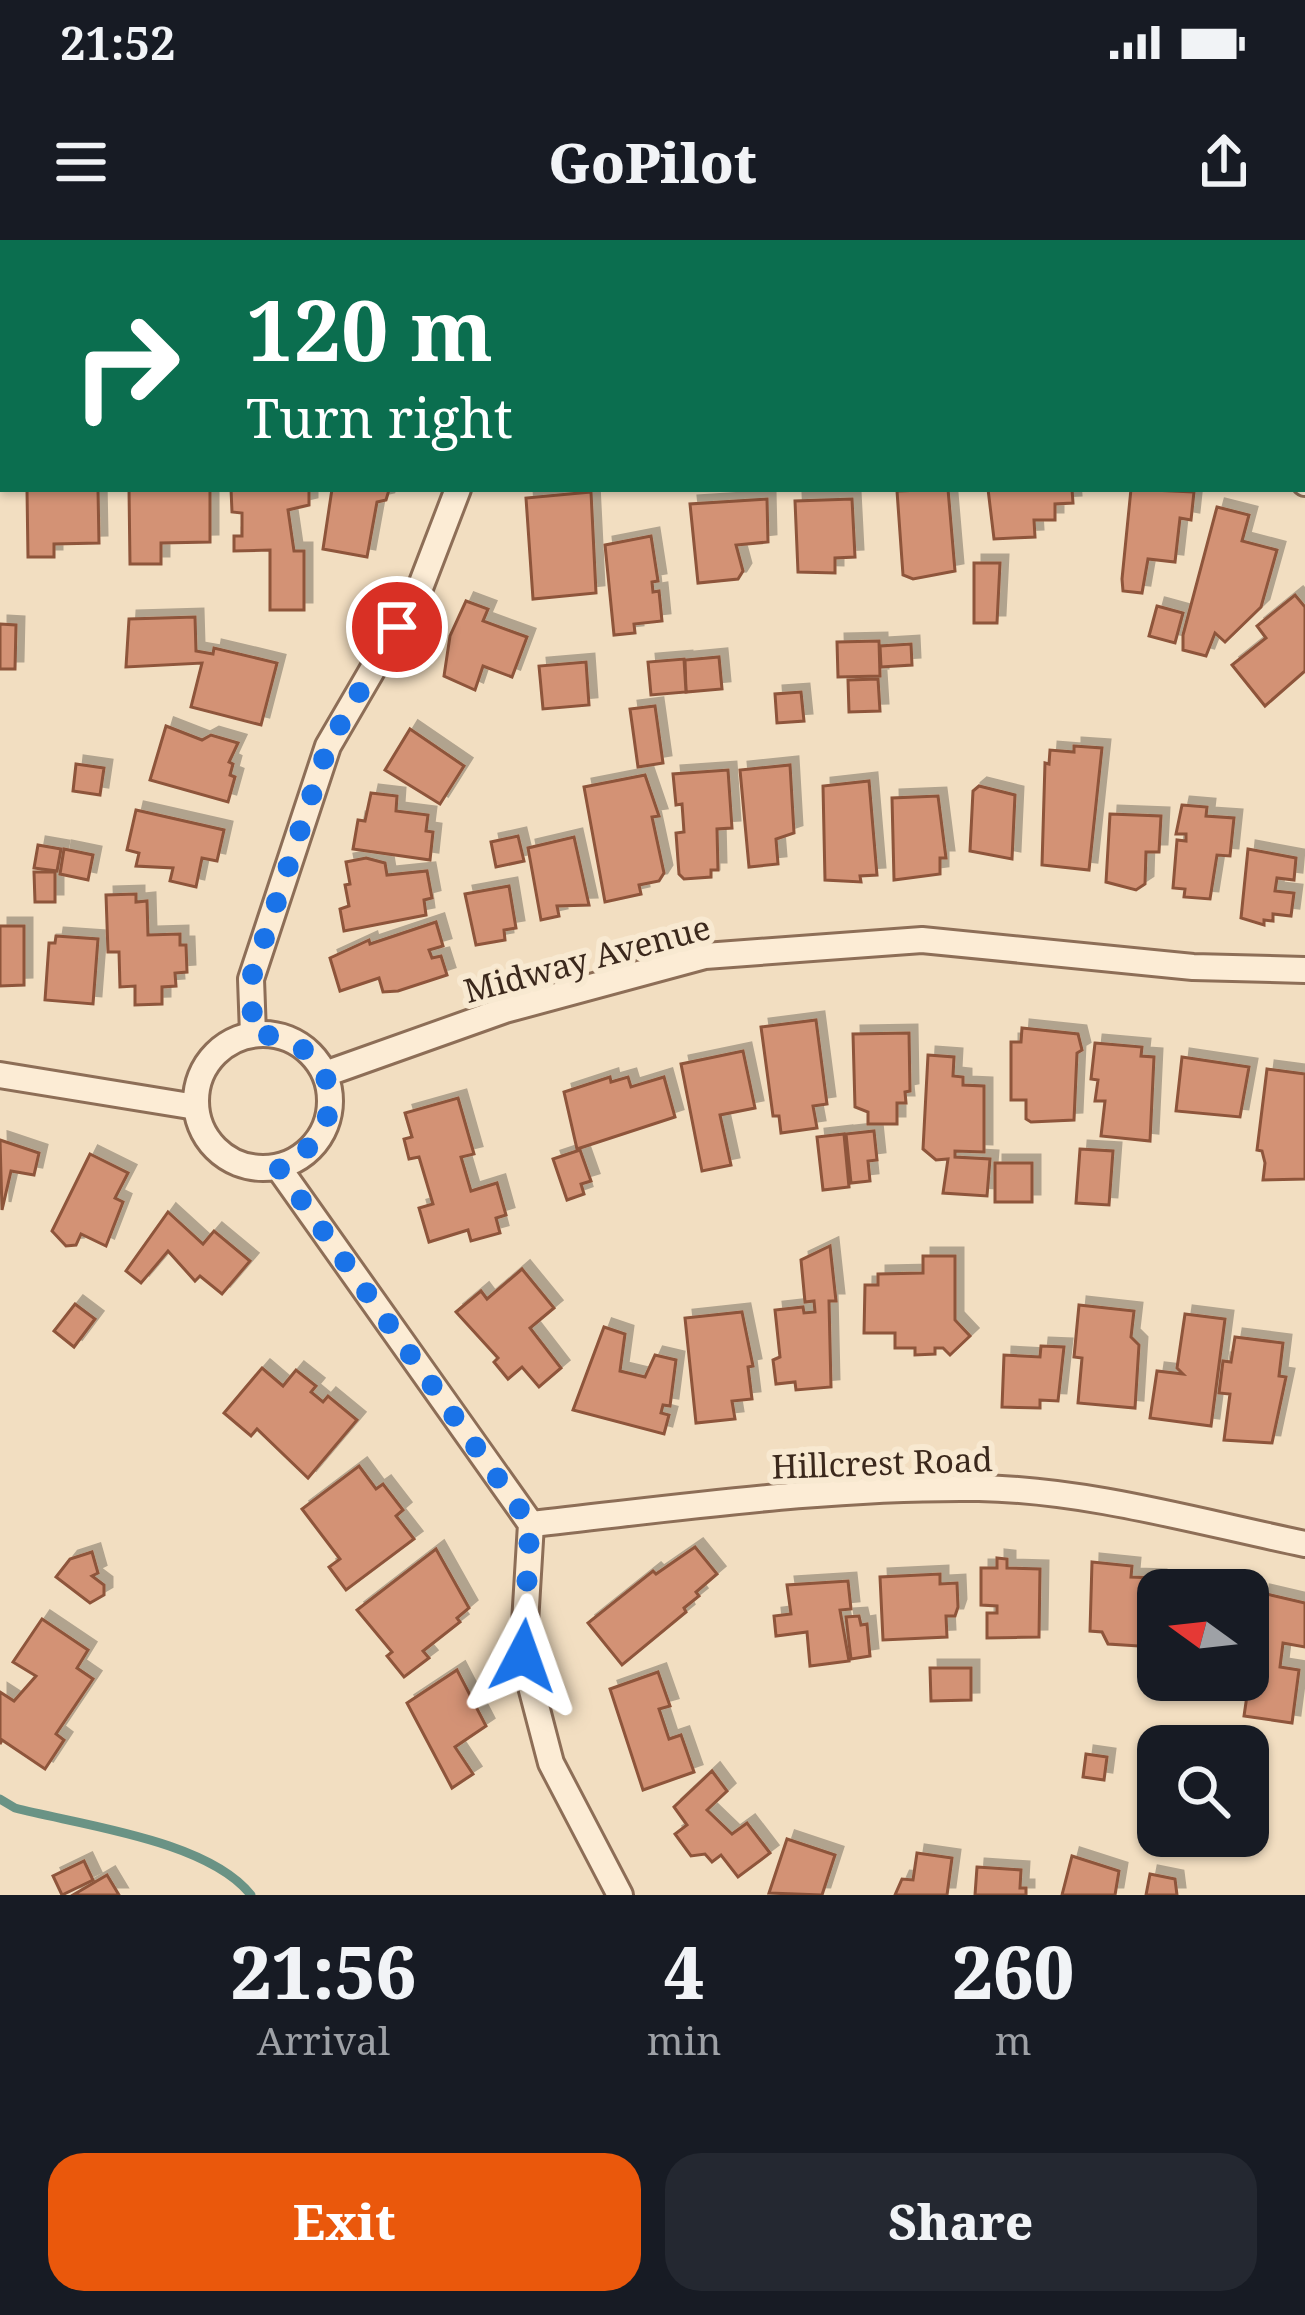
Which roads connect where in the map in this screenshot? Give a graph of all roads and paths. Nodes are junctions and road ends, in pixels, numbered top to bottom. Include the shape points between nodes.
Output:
1 (454, 494) edge
2 (1305, 970) edge
3 (253, 1034) junction
4 (325, 1074) junction
5 (0, 1075) edge
6 (196, 1107) junction
7 (278, 1167) junction
8 (530, 1524) junction
9 (1305, 1544) edge
10 (620, 1895) edge

1 - 3 street via 420,587 328,746 251,979
2 - 4 street, Midway Avenue via 922,940 705,956 505,1010
3 - 4 street via 296,1042
3 - 6 street via 204,1067
4 - 7 street via 323,1131
5 - 6 street
6 - 7 street via 214,1148 233,1162
7 - 8 street
8 - 9 street, Hillcrest Road via 821,1493 983,1488
8 - 10 street via 523,1656 551,1763

